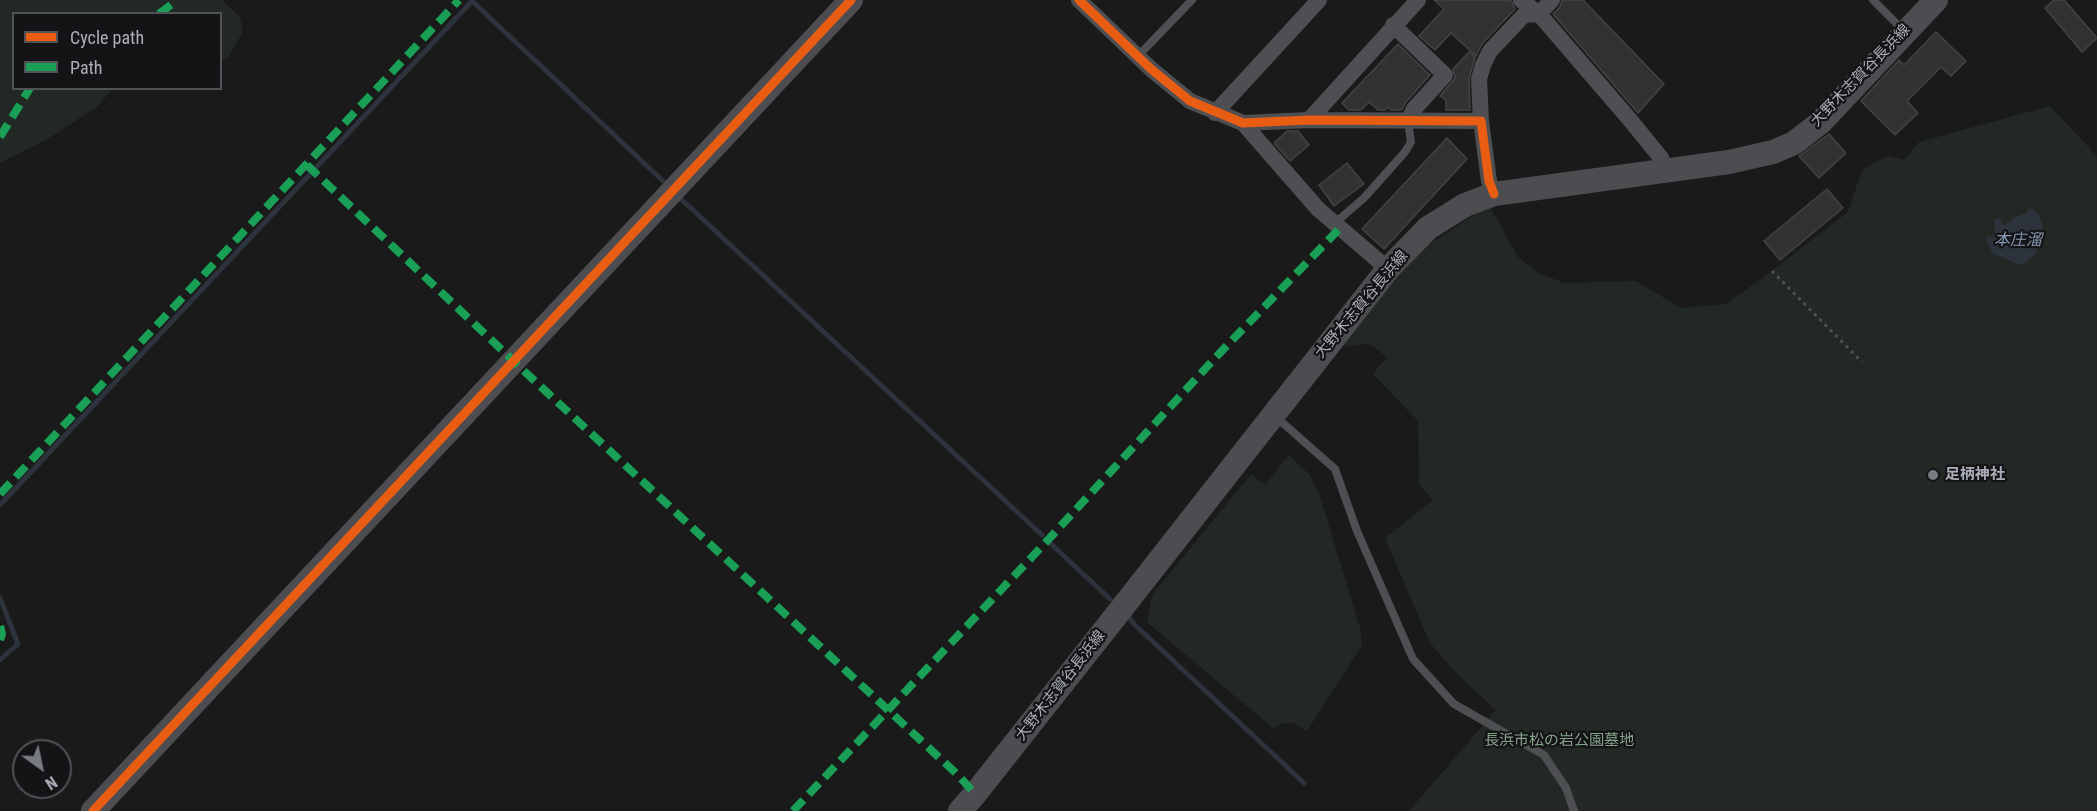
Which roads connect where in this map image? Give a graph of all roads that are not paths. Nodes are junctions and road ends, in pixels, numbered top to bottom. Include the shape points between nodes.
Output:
1 (851, 0) edge
2 (1079, 0) edge
3 (1192, 0) edge
4 (1319, 0) edge
5 (1418, 0) edge
6 (1521, 0) edge
7 (1552, 0) edge
8 (1873, 0) edge
9 (1936, 0) edge
10 (1539, 14) junction
11 (1393, 25) junction
12 (1905, 31) junction
13 (1138, 56) junction
14 (1215, 113) junction
15 (1309, 120) junction
16 (1408, 121) junction
17 (1481, 121) junction
18 (1243, 123) junction
19 (1666, 170) junction
20 (1494, 194) junction
21 (1335, 223) junction
22 (1388, 268) junction
23 (1273, 414) junction
24 (93, 811) edge
25 (960, 811) edge
26 (1574, 811) edge

1 - 24 main road
2 - 13 street
3 - 13 lane
4 - 14 street
5 - 11 street
6 - 10 street
7 - 10 street
8 - 12 lane
9 - 12 main road, 大野木志賀谷長浜線
10 - 17 street via 1524,15 1490,51 1479,79
10 - 19 street via 1631,121
11 - 15 street
11 - 16 street via 1445,75 1414,108
12 - 19 main road, 大野木志賀谷長浜線 via 1821,122 1794,142 1773,152 1729,162
13 - 14 street via 1190,101
14 - 18 street
15 - 16 street
15 - 18 street
16 - 17 street
16 - 21 lane via 1411,142 1405,152 1364,198
17 - 20 street
18 - 21 street via 1318,209
19 - 20 main road, 大野木志賀谷長浜線
20 - 22 main road, 大野木志賀谷長浜線 via 1465,205 1428,228
21 - 22 street
22 - 23 main road, 大野木志賀谷長浜線
23 - 25 main road, 大野木志賀谷長浜線
23 - 26 lane via 1335,469 1357,531 1413,659 1454,704 1544,755 1566,788

